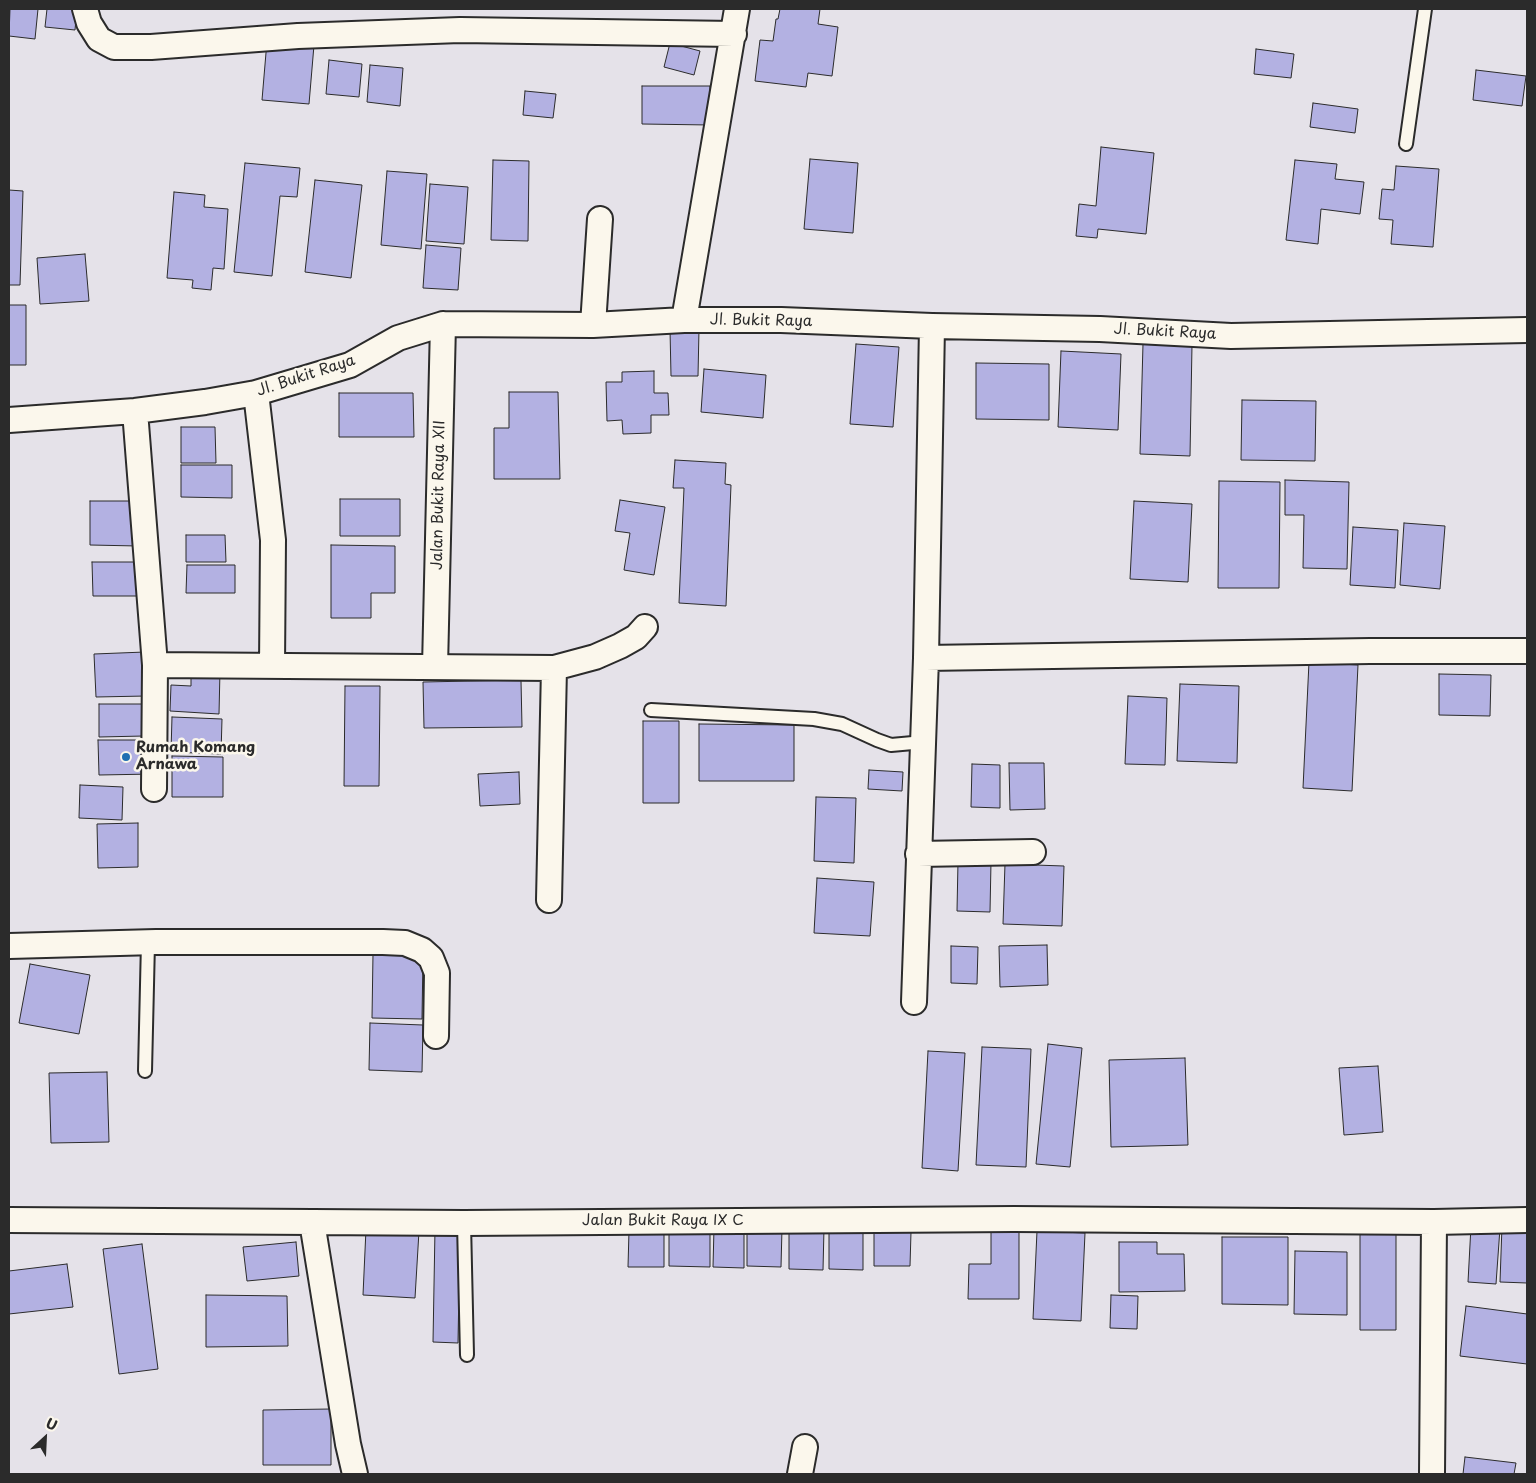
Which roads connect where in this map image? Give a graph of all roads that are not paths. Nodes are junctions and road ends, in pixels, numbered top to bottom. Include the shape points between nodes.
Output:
1 (85, 9) edge
2 (737, 9) edge
3 (1426, 9) edge
4 (734, 34) junction
5 (1406, 144) dead end
6 (600, 219) dead end
7 (684, 320) junction
8 (443, 324) junction
9 (593, 325) junction
10 (932, 326) junction
11 (1527, 330) edge
12 (256, 394) junction
13 (135, 411) junction
14 (9, 420) edge
15 (645, 627) dead end
16 (1527, 651) edge
17 (926, 658) junction
18 (155, 665) junction
19 (272, 666) junction
20 (434, 666) junction
21 (554, 668) junction
22 (651, 710) dead end
23 (924, 742) junction
24 (154, 789) dead end
25 (1033, 852) dead end
26 (918, 854) junction
27 (549, 900) dead end
28 (148, 942) junction
29 (9, 946) edge
30 (914, 1002) dead end
31 (436, 1036) dead end
32 (145, 1070) dead end
33 (9, 1220) edge
34 (1527, 1220) edge
35 (312, 1222) junction
36 (1434, 1222) junction
37 (464, 1223) junction
38 (467, 1355) dead end
39 (805, 1447) dead end
40 (355, 1474) edge
41 (800, 1474) edge
42 (1432, 1474) edge

1 - 4 street via 99,39 114,47 460,30
2 - 4 street
3 - 5 lane
4 - 7 street
6 - 9 street
7 - 9 street, Jl. Bukit Raya
7 - 10 street, Jl. Bukit Raya
8 - 9 street, Jl. Bukit Raya
8 - 12 street, Jl. Bukit Raya via 398,338 350,365
8 - 20 street, Jalan Bukit Raya XII
10 - 11 street, Jl. Bukit Raya via 1100,329 1231,336
10 - 17 street
12 - 13 street, Jl. Bukit Raya
12 - 19 street via 273,540
13 - 14 street, Jl. Bukit Raya
13 - 18 street
15 - 21 street via 636,637 620,646 595,657
16 - 17 street
17 - 23 street
18 - 19 street
18 - 24 street
19 - 20 street
20 - 21 street
21 - 27 street
22 - 23 lane via 814,719 842,724 892,745
23 - 26 street
25 - 26 street
26 - 30 street
28 - 29 street
28 - 31 street via 405,943 431,958 437,973
28 - 32 lane
33 - 35 street, Jalan Bukit Raya IX C
34 - 36 street, Jalan Bukit Raya IX C
35 - 37 street, Jalan Bukit Raya IX C
35 - 40 street
36 - 37 street, Jalan Bukit Raya IX C via 1014,1219
36 - 42 street
37 - 38 lane
39 - 41 street

